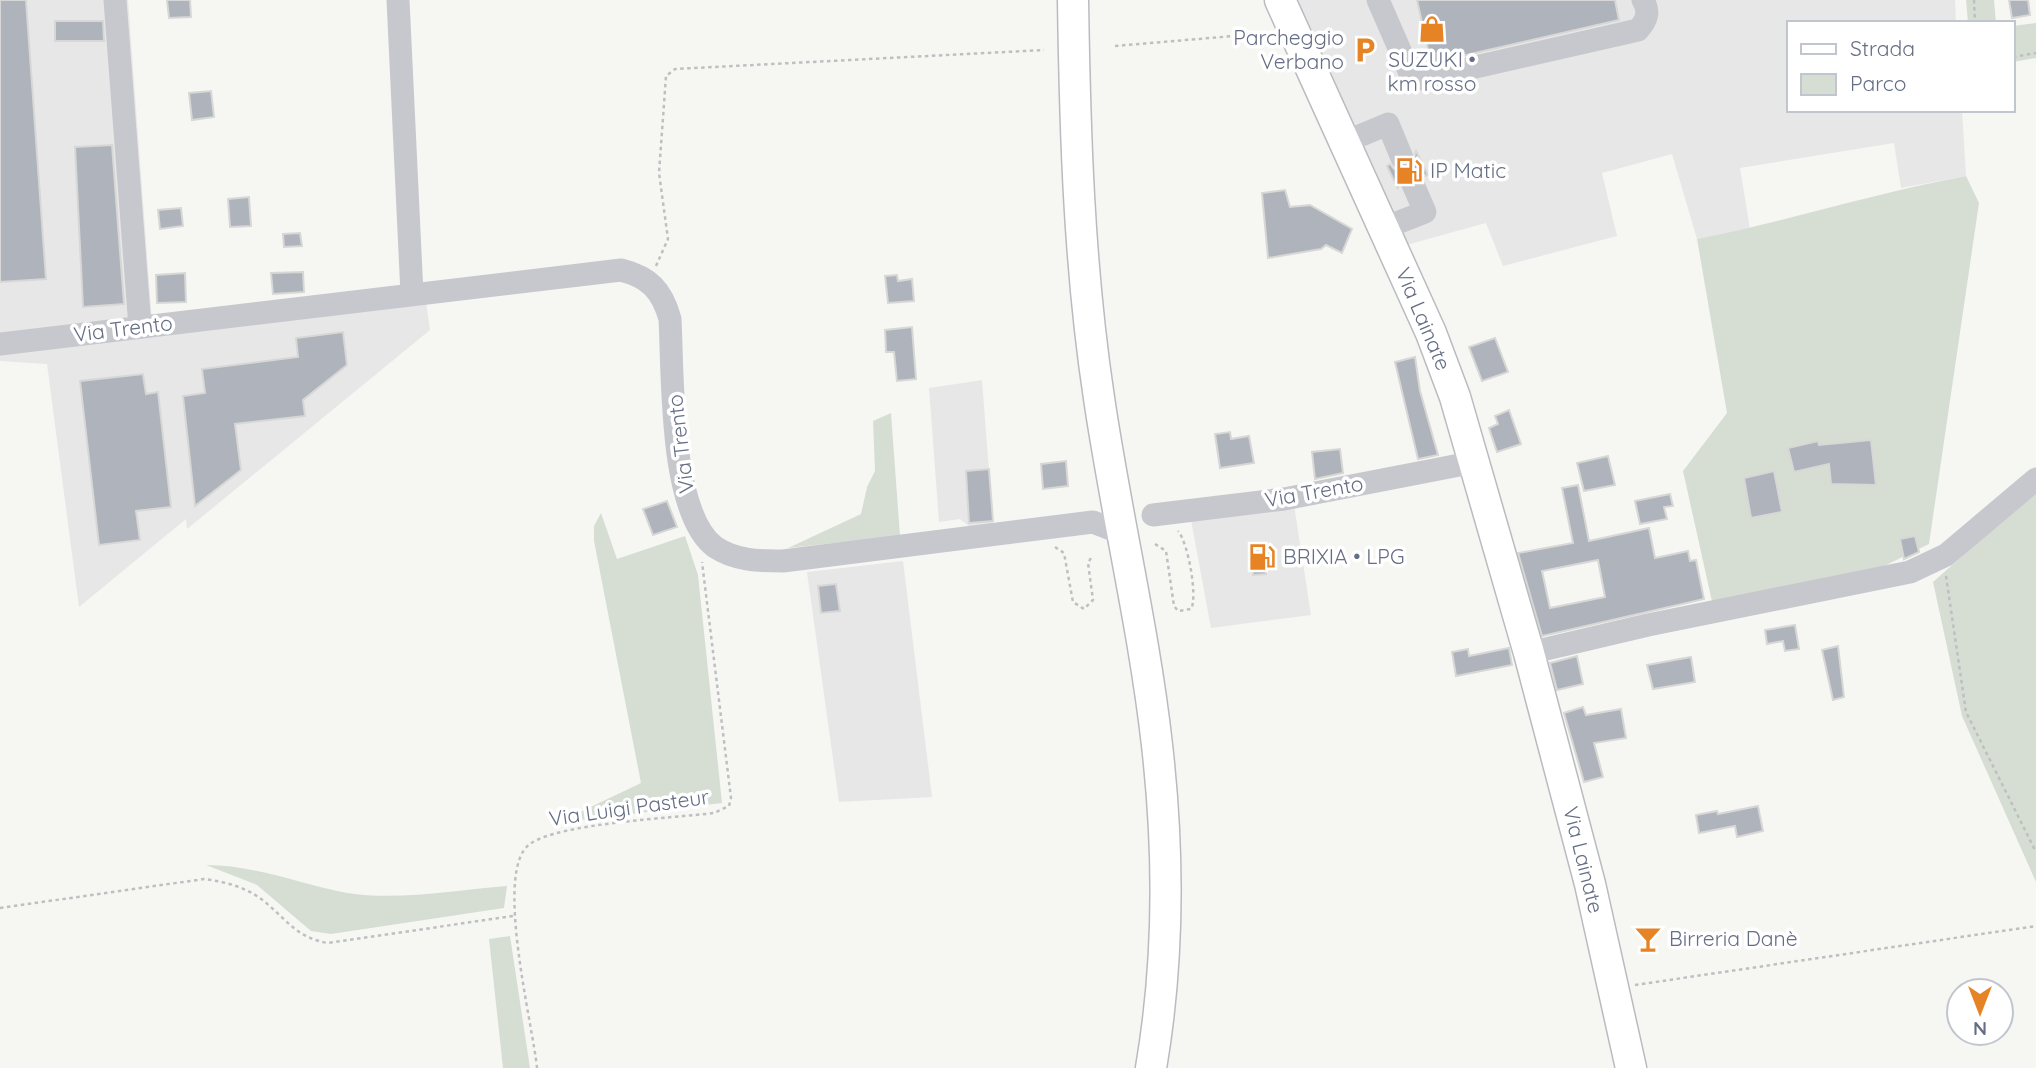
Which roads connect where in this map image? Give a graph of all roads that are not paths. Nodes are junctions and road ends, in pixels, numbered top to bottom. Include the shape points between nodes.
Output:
1 (115, 0) edge
2 (398, 0) edge
3 (1073, 0) edge
4 (1280, 0) edge
5 (1378, 0) edge
6 (1643, 0) edge
7 (1345, 142) junction
8 (1402, 158) dead end
9 (1412, 182) dead end
10 (1384, 228) junction
11 (412, 294) junction
12 (140, 327) junction
13 (0, 344) edge
14 (1475, 462) junction
15 (2036, 479) edge
16 (1116, 504) junction
17 (1163, 514) road end
18 (1093, 523) junction
19 (1121, 533) junction
20 (1529, 653) junction
21 (1151, 1068) edge
22 (1631, 1068) edge

1 - 12 street
2 - 11 street
3 - 16 main road via 1080,241
4 - 7 main road, Via Lainate
5 - 6 street via 1409,71 1423,79 1638,30 1647,16
7 - 8 street via 1388,124
7 - 10 main road, Via Lainate
9 - 10 street via 1424,212
10 - 14 main road, Via Lainate via 1431,333
11 - 12 street, Via Trento
11 - 18 street, Via Trento via 609,269 643,277 660,293 670,319 688,507 714,546 733,557 783,561
12 - 13 street, Via Trento
14 - 17 street, Via Trento via 1284,499
14 - 20 main road, Via Lainate
15 - 20 street via 1941,559 1910,572
16 - 18 street
16 - 19 main road
18 - 19 street
19 - 21 main road via 1147,679 1163,808 1162,953
20 - 22 main road, Via Lainate

